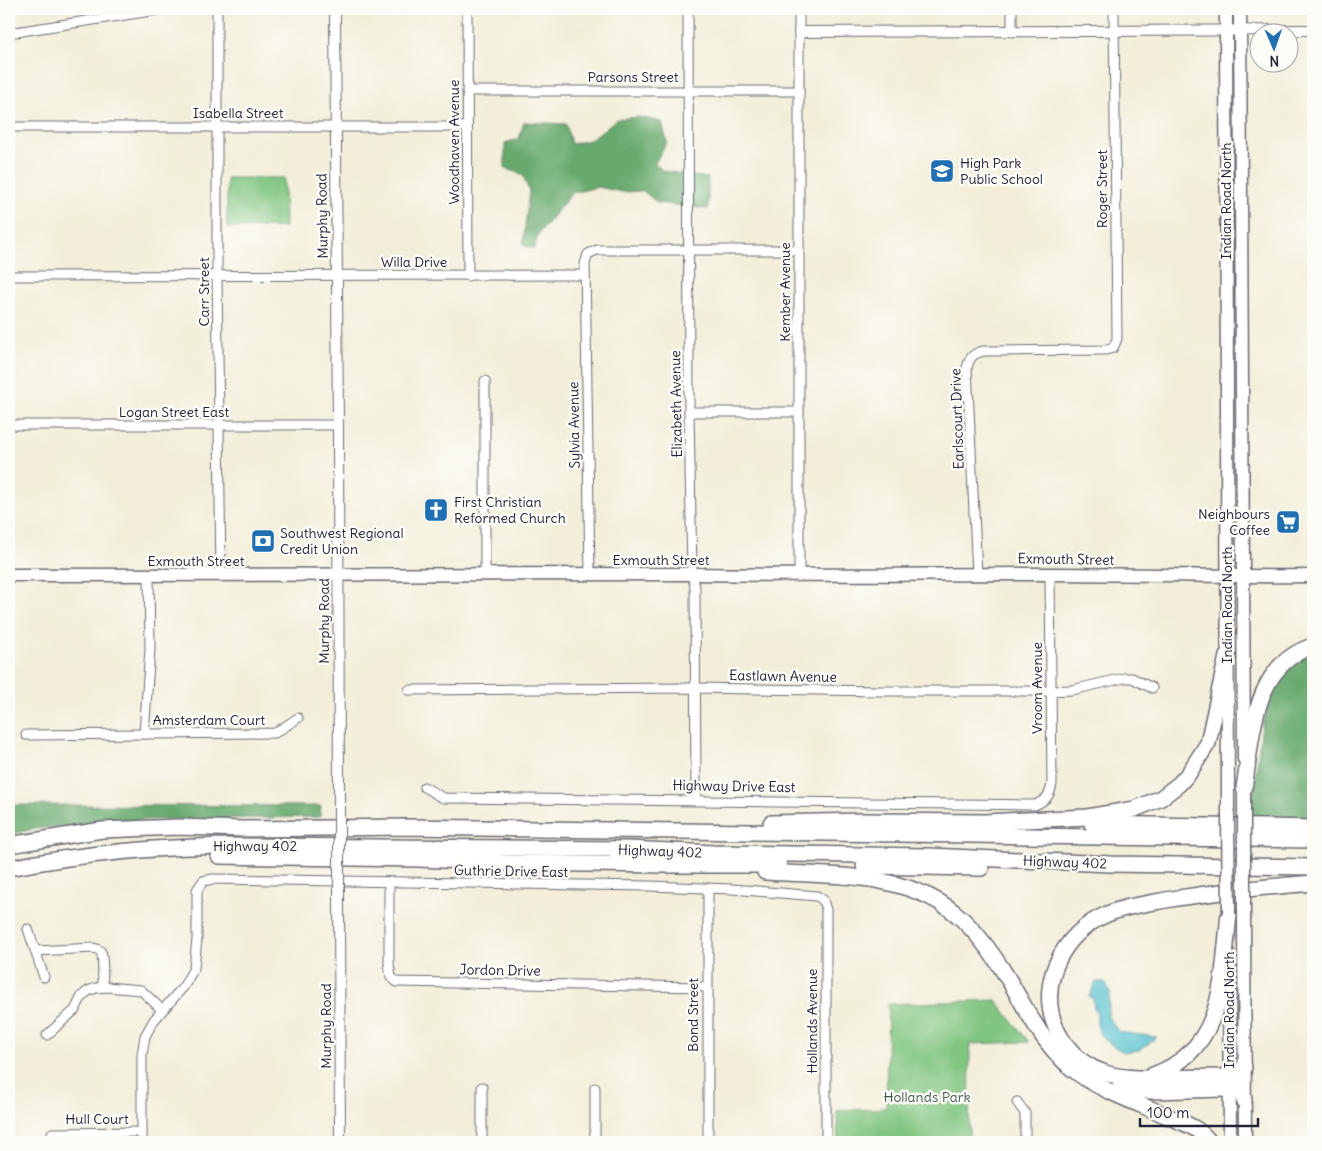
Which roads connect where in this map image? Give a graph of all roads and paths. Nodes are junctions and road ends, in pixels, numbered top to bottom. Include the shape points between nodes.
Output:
1 (164, 9) edge
2 (217, 9) edge
3 (334, 9) edge
4 (467, 9) edge
5 (688, 9) edge
6 (799, 9) edge
7 (1012, 9) edge
8 (1114, 9) edge
9 (1226, 9) edge
10 (1240, 9) edge
11 (1313, 30) edge
12 (1115, 31) junction
13 (1227, 31) junction
14 (1241, 31) junction
15 (799, 32) junction
16 (1012, 32) junction
17 (9, 33) edge
18 (688, 90) junction
19 (467, 91) junction
20 (798, 91) junction
21 (217, 126) junction
22 (467, 126) junction
23 (9, 127) edge
24 (335, 127) junction
25 (689, 250) junction
26 (799, 250) junction
27 (585, 275) junction
28 (9, 276) edge
29 (217, 276) junction
30 (468, 276) junction
31 (336, 277) junction
32 (1092, 350) joint
33 (484, 381) dead end
34 (690, 412) junction
35 (799, 412) junction
36 (9, 425) edge
37 (338, 425) junction
38 (219, 426) junction
39 (692, 574) junction
40 (977, 574) junction
41 (1050, 574) junction
42 (9, 575) edge
43 (338, 575) junction
44 (485, 575) junction
45 (590, 575) junction
46 (149, 576) junction
47 (221, 576) junction
48 (798, 576) junction
49 (1226, 576) junction
50 (1313, 576) edge
51 (1242, 577) junction
52 (1313, 646) edge
53 (1227, 656) junction
54 (694, 688) junction
55 (1152, 688) dead end
56 (409, 690) dead end
57 (1050, 691) junction
58 (298, 718) dead end
59 (144, 734) junction
60 (26, 735) dead end
61 (424, 787) dead end
62 (1244, 788) junction
63 (696, 800) junction
64 (1046, 800) joint
65 (985, 822) junction
66 (406, 827) junction
67 (1313, 828) edge
68 (1313, 840) edge
69 (9, 845) edge
70 (628, 849) junction
71 (1313, 858) edge
72 (668, 865) junction
73 (1313, 867) edge
74 (9, 868) edge
75 (9, 872) edge
76 (1313, 875) edge
77 (389, 882) junction
78 (1313, 883) edge
79 (708, 888) junction
80 (823, 900) joint
81 (1237, 914) junction
82 (28, 928) dead end
83 (36, 951) junction
84 (44, 977) dead end
85 (103, 987) junction
86 (707, 987) junction
87 (162, 1010) junction
88 (47, 1035) dead end
89 (1244, 1067) junction
90 (1132, 1078) junction
91 (1232, 1082) junction
92 (482, 1087) dead end
93 (1102, 1087) junction
94 (595, 1088) dead end
95 (1244, 1100) junction
96 (1017, 1102) dead end
97 (142, 1132) junction
98 (52, 1133) dead end
99 (142, 1142) edge
100 (340, 1142) edge
101 (482, 1142) edge
102 (595, 1142) edge
103 (708, 1142) edge
104 (826, 1142) edge
105 (1025, 1142) edge
106 (1209, 1142) edge
107 (1230, 1142) edge
108 (1245, 1142) edge

1 - 17 street
2 - 21 street, Carr Street
3 - 24 street, Murphy Road
4 - 19 street, Woodhaven Avenue
5 - 18 street, Elizabeth Avenue
6 - 15 street, Kember Avenue
7 - 16 street
8 - 12 street, Roger Street
9 - 13 main road, Indian Road North
10 - 14 main road, Indian Road North
11 - 14 street
12 - 13 street
12 - 16 street
12 - 32 street, Roger Street via 1117,339 1110,349
13 - 14 street
13 - 49 main road, Indian Road North
14 - 51 main road, Indian Road North
15 - 16 street
15 - 20 street, Kember Avenue
18 - 19 street, Parsons Street
18 - 20 street, Parsons Street
18 - 25 street, Elizabeth Avenue
19 - 22 street, Woodhaven Avenue
20 - 26 street, Kember Avenue
21 - 23 street, Isabella Street
21 - 24 street, Isabella Street
21 - 29 street, Carr Street
22 - 24 street, Isabella Street
22 - 30 street, Woodhaven Avenue
24 - 31 street, Murphy Road
25 - 26 street
25 - 27 street via 592,251 588,254
25 - 34 street, Elizabeth Avenue
26 - 35 street, Kember Avenue
27 - 30 street, Willa Drive
27 - 45 street, Sylvia Avenue
28 - 29 street, Willa Drive
29 - 31 street, Willa Drive
29 - 38 street, Carr Street
30 - 31 street, Willa Drive
31 - 37 street, Murphy Road
32 - 40 street, Earlscourt Drive via 984,351 969,361
33 - 44 street
34 - 35 street
34 - 39 street, Elizabeth Avenue
35 - 48 street, Kember Avenue
36 - 38 street, Logan Street East
37 - 38 street, Logan Street East
37 - 43 street, Murphy Road
38 - 47 street, Carr Street
39 - 45 main road, Exmouth Street
39 - 48 main road, Exmouth Street
39 - 54 street, Elizabeth Avenue
40 - 41 main road, Exmouth Street
40 - 48 main road, Exmouth Street
41 - 49 main road, Exmouth Street
41 - 57 street, Vroom Avenue
42 - 46 main road, Exmouth Street
43 - 44 main road, Exmouth Street
43 - 47 main road, Exmouth Street
43 - 100 street, Murphy Road, bridge
44 - 45 main road, Exmouth Street
46 - 47 main road, Exmouth Street
46 - 59 street, Amsterdam Court via 150,650
49 - 51 main road, Exmouth Street
49 - 53 main road, Indian Road North
50 - 51 main road, Exmouth Street
51 - 62 main road, Indian Road North
52 - 62 highway via 1289,658 1266,684 1257,709
53 - 65 highway via 1208,744 1189,773 1171,791 1135,809 1108,814
53 - 81 main road, Indian Road North, bridge via 1228,817
54 - 56 street, Eastlawn Avenue
54 - 57 street, Eastlawn Avenue
54 - 63 street, Elizabeth Avenue
55 - 57 street, Eastlawn Avenue via 1132,678 1124,678 1072,690
57 - 64 street, Vroom Avenue via 1052,784
58 - 59 street, Amsterdam Court via 275,733
59 - 60 street, Amsterdam Court
61 - 63 street, Highway Drive East via 443,798
62 - 81 main road, Indian Road North, bridge
63 - 64 street, Highway Drive East via 1035,805
65 - 66 highway via 533,822
65 - 67 highway
66 - 68 highway, Highway 402
66 - 69 highway, Highway 402 via 102,830
70 - 71 highway via 713,847
70 - 73 highway, Highway 402
70 - 74 highway, Highway 402 via 200,846 115,851
72 - 75 highway via 180,856 95,861
72 - 76 highway
72 - 93 highway via 885,882 919,892 947,908 977,934 1045,1040 1067,1065
77 - 79 street, Guthrie Drive East
77 - 86 street, Jordon Drive via 389,964 391,976 397,982
77 - 87 street, Guthrie Drive East via 207,879 197,890 194,968 184,986
78 - 90 highway via 1193,896 1131,907 1100,918 1070,940 1055,965 1050,982 1055,1026 1069,1049 1089,1066 1106,1074
79 - 80 street, Guthrie Drive East via 817,896
79 - 86 street, Bond Street
80 - 104 street, Hollands Avenue via 826,910
81 - 89 main road, Indian Road North
81 - 90 highway via 1216,1009 1207,1031 1194,1049 1173,1066 1154,1075
81 - 91 main road, Indian Road North
82 - 83 street
83 - 84 street
83 - 85 street via 99,950
85 - 87 street via 141,990
85 - 88 street via 82,996 75,1010
86 - 103 street, Bond Street
87 - 97 street via 149,1028 143,1044
89 - 91 highway
89 - 95 main road, Indian Road North
90 - 91 highway
91 - 93 highway via 1205,1091 1131,1091
91 - 95 highway
91 - 107 main road, Indian Road North
92 - 101 street
93 - 106 highway via 1195,1128
94 - 102 street
95 - 108 main road, Indian Road North
96 - 105 street via 1025,1114
97 - 98 street, Hull Court
97 - 99 street

